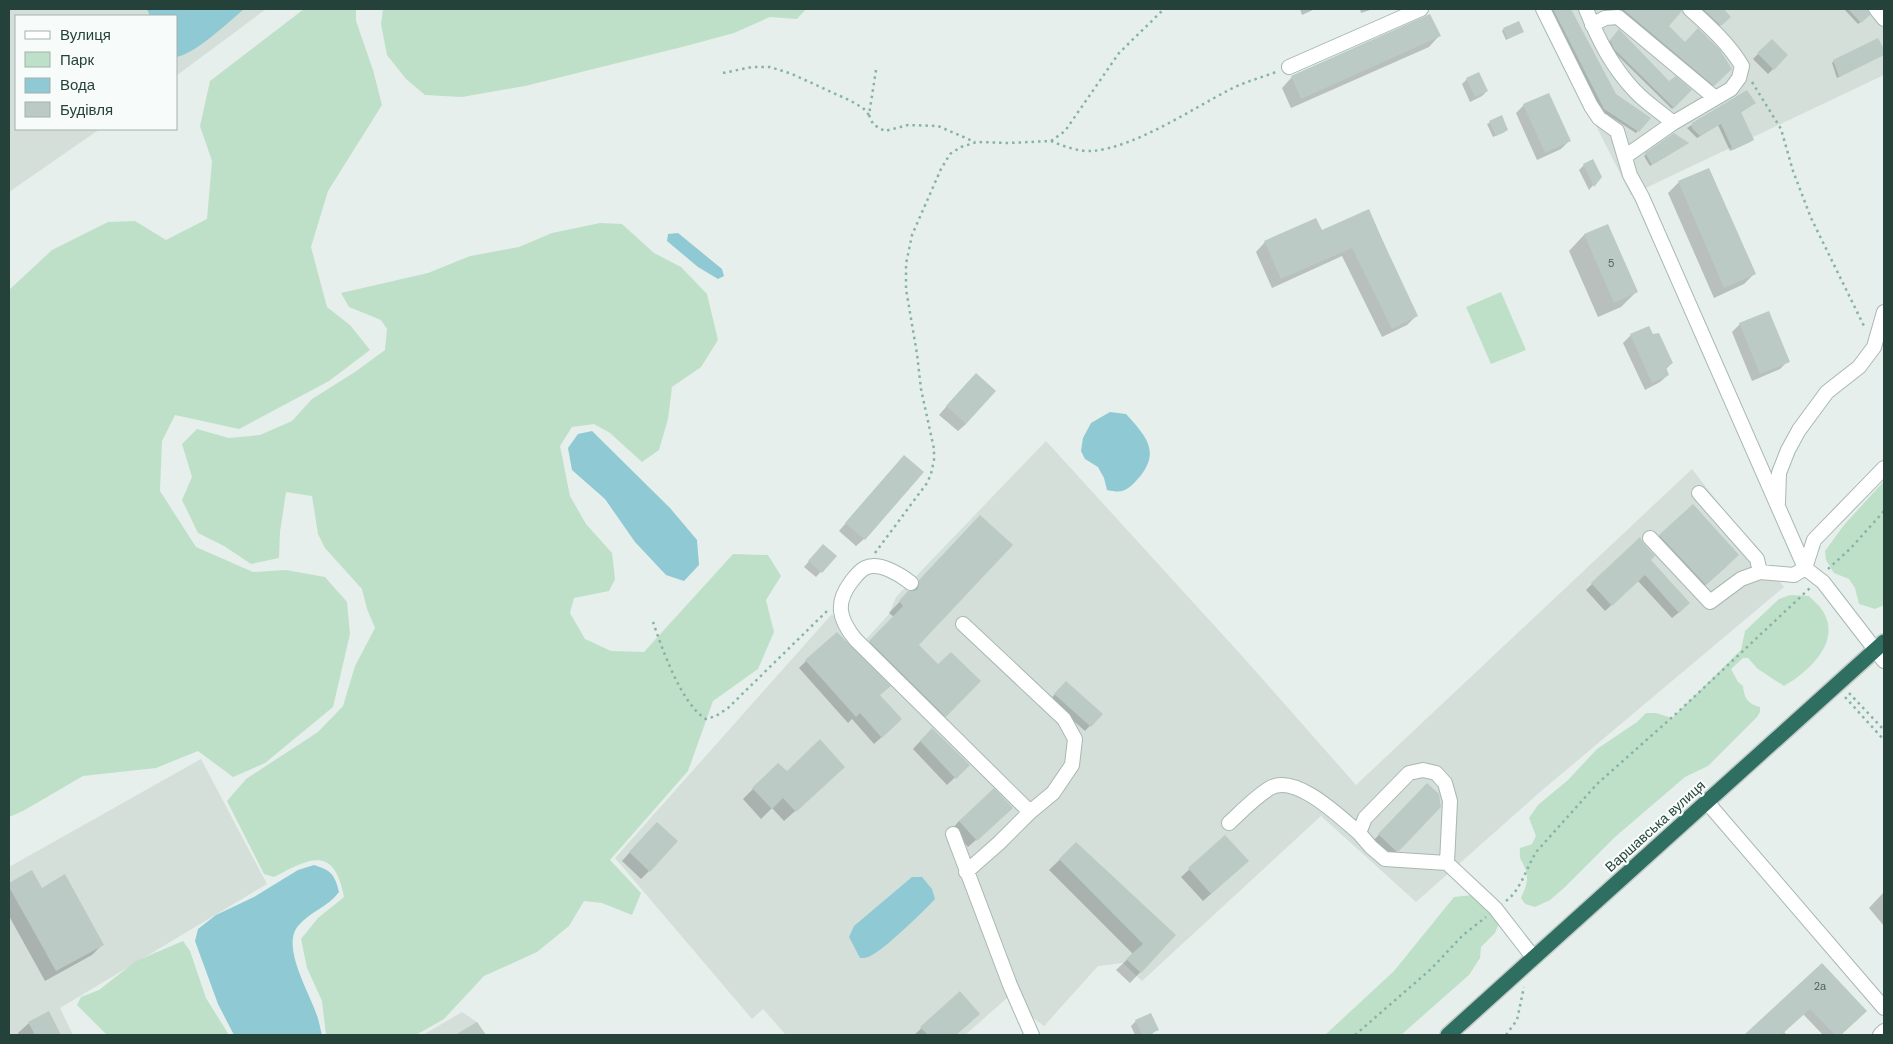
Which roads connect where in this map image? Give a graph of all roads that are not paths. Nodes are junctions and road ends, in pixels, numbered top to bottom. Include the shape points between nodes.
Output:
1 (1421, 9) edge
2 (1543, 9) edge
3 (1586, 9) edge
4 (1690, 9) edge
5 (1876, 9) edge
6 (1884, 19) edge
7 (1592, 25) junction
8 (1289, 67) road end
9 (1714, 98) junction
10 (1674, 123) junction
11 (1626, 156) junction
12 (1884, 312) edge
13 (1884, 468) edge
14 (1699, 493) dead end
15 (1778, 509) junction
16 (1650, 538) dead end
17 (1805, 568) junction
18 (1760, 572) junction
19 (911, 584) dead end
20 (963, 624) dead end
21 (1881, 651) edge
22 (1706, 801) junction
23 (1030, 812) junction
24 (1229, 823) dead end
25 (1359, 833) junction
26 (953, 834) dead end
27 (1447, 863) junction
28 (966, 872) junction
29 (1533, 957) junction
30 (1884, 1008) edge
31 (1884, 1031) edge
32 (1032, 1035) edge
33 (1448, 1035) edge
34 (1880, 1035) edge

1 - 8 street
2 - 11 street via 1591,106 1599,118 1617,131
3 - 7 street
4 - 9 street via 1714,31 1742,66 1731,89
5 - 6 street
7 - 9 street via 1605,18 1618,17
7 - 10 street via 1604,51 1630,86
9 - 10 street
10 - 11 street
11 - 15 street via 1630,175
12 - 15 street via 1874,347 1859,367 1827,392 1788,450 1779,473
13 - 17 street via 1814,540
14 - 18 street via 1757,559
15 - 17 street
16 - 18 street via 1710,602 1741,579
17 - 18 street via 1794,576
17 - 21 street via 1820,578
19 - 23 street via 897,572 866,567 846,588 841,602 845,626
20 - 23 street via 1064,719 1075,739 1072,764 1053,793
21 - 22 highway, Варшавська вулиця via 1838,684
22 - 29 highway, Варшавська вулиця
22 - 30 street
23 - 28 street
24 - 25 street via 1272,786 1290,785 1322,803
25 - 27 street via 1385,859
25 - 27 street via 1365,818 1409,773 1423,770 1436,773 1445,783 1450,800
26 - 28 street
27 - 29 street via 1495,908
28 - 32 street
29 - 33 highway, Варшавська вулиця
31 - 34 street

